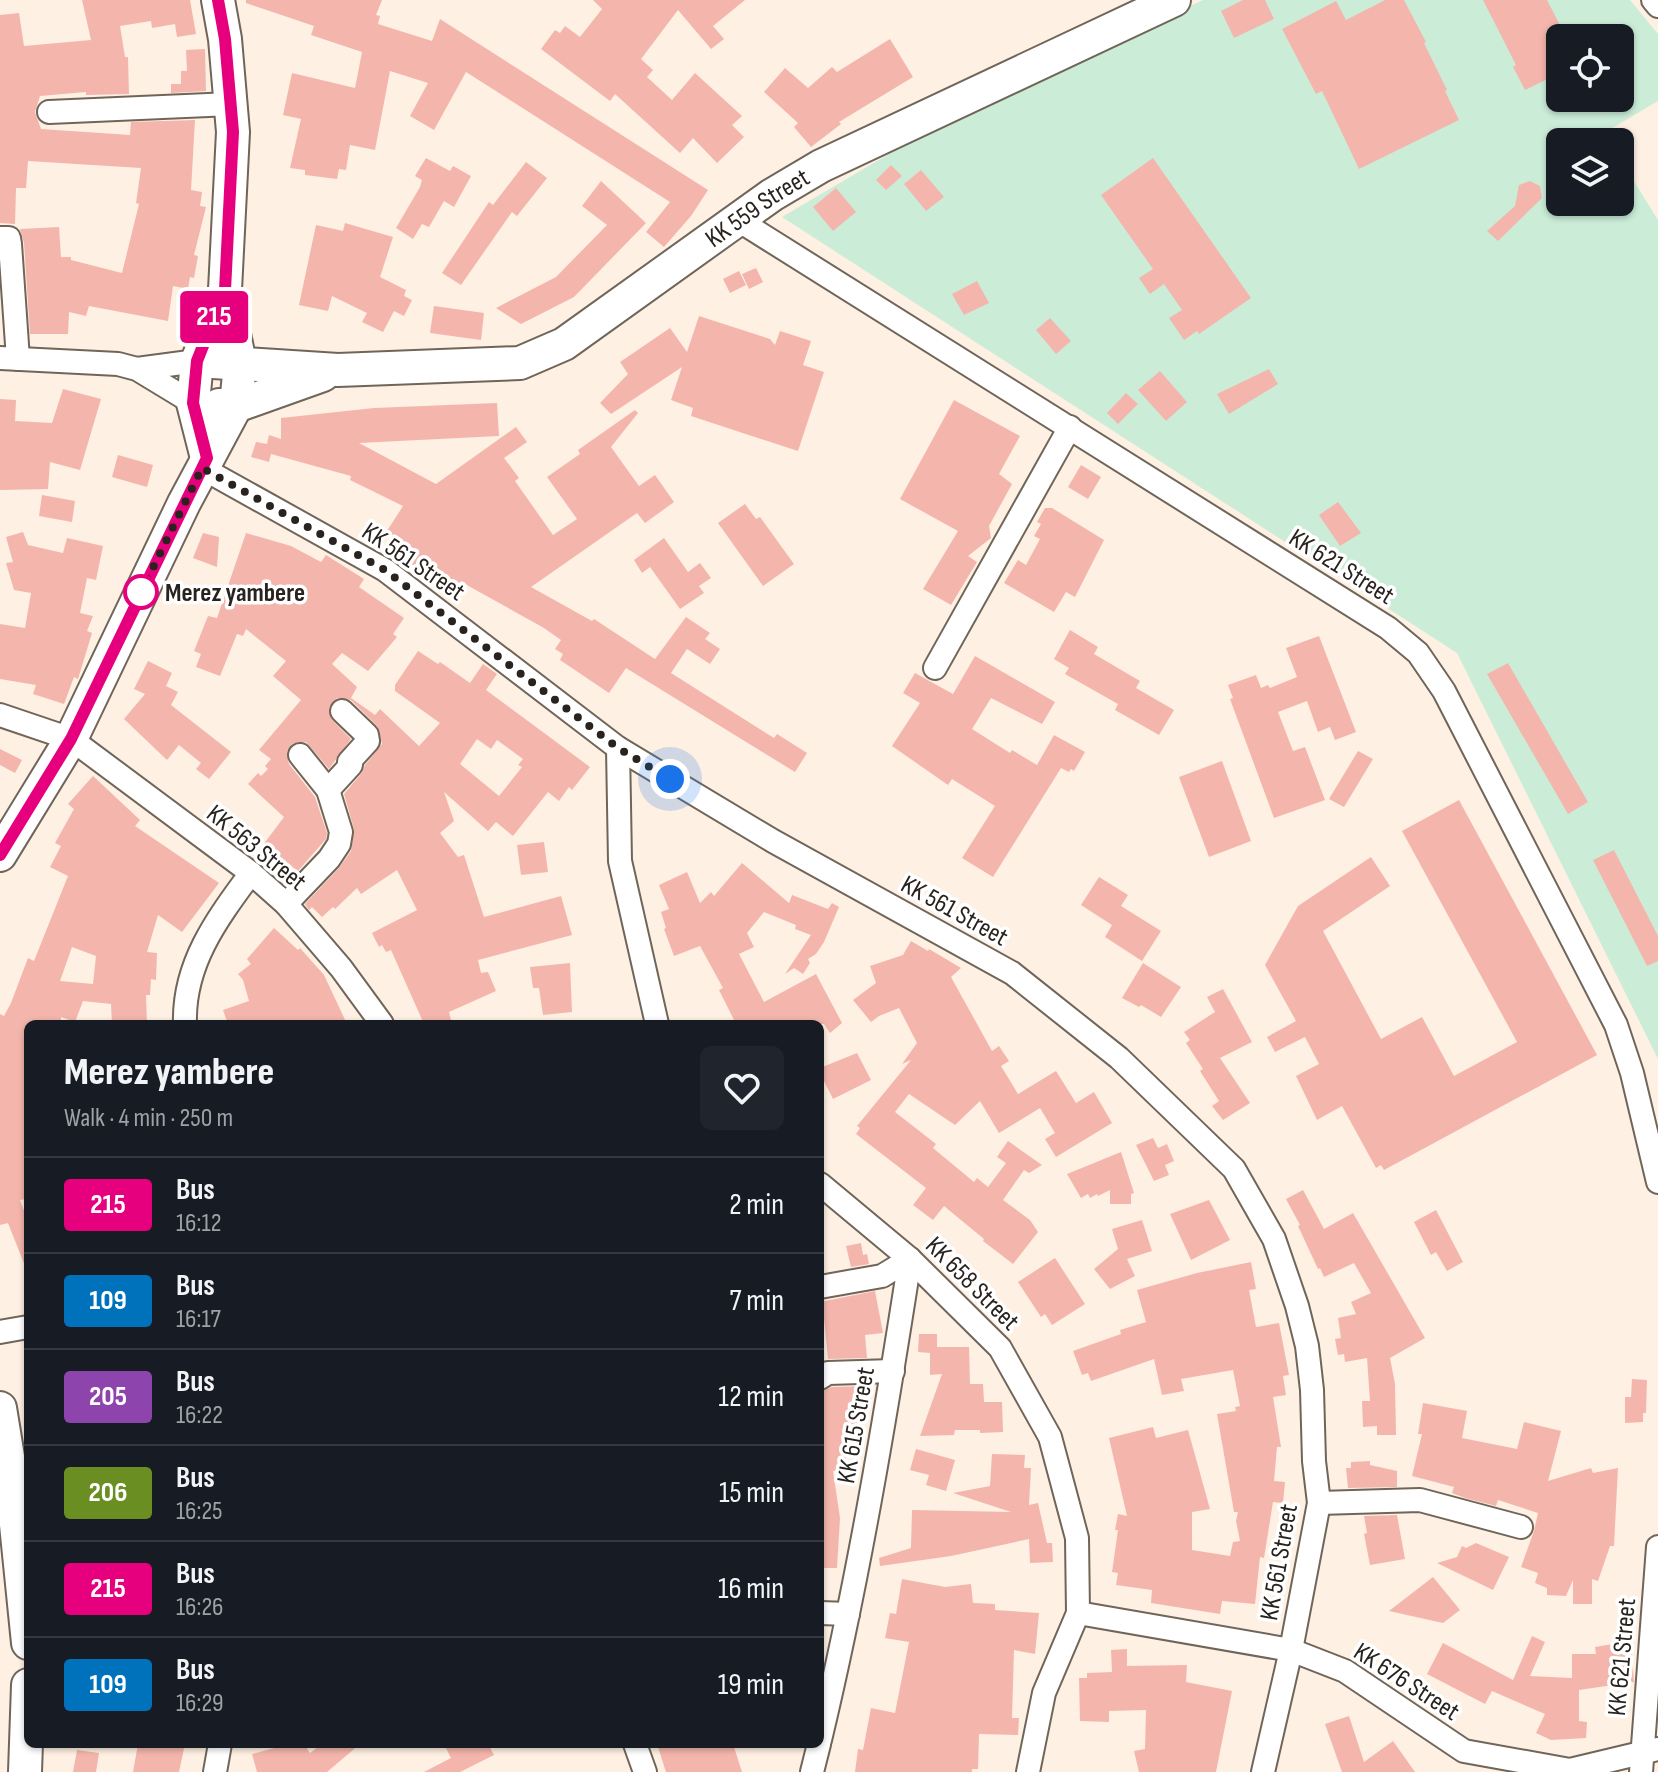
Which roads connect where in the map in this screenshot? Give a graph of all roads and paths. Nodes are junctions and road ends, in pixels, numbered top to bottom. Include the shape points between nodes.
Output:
1 (218, 0) edge
2 (1174, 0) edge
3 (1653, 0) edge
4 (1658, 6) edge
5 (231, 104) junction
6 (49, 112) dead end
7 (738, 220) junction
8 (0, 238) edge
9 (225, 290) junction
10 (9, 359) edge
11 (197, 361) junction
12 (240, 363) junction
13 (137, 369) junction
14 (338, 370) junction
15 (193, 403) junction
16 (236, 406) junction
17 (1070, 427) junction
18 (204, 463) junction
19 (935, 668) dead end
20 (342, 711) dead end
21 (0, 715) edge
22 (71, 739) junction
23 (618, 748) junction
24 (300, 755) dead end
25 (328, 790) junction
26 (0, 855) edge
27 (251, 873) junction
28 (286, 904) junction
29 (186, 1020) edge
30 (379, 1020) edge
31 (656, 1020) edge
32 (1658, 1182) edge
33 (824, 1187) edge
34 (910, 1259) junction
35 (824, 1286) edge
36 (24, 1328) edge
37 (0, 1332) edge
38 (893, 1371) junction
39 (824, 1376) edge
40 (0, 1408) edge
41 (5, 1479) edge
42 (1319, 1503) junction
43 (1521, 1527) dead end
44 (1658, 1547) edge
45 (824, 1613) edge
46 (1078, 1613) junction
47 (24, 1614) edge
48 (848, 1614) junction
49 (1291, 1650) junction
50 (824, 1724) edge
51 (26, 1748) edge
52 (219, 1748) edge
53 (636, 1748) edge
54 (818, 1748) edge
55 (1647, 1759) edge
56 (1462, 1762) edge
57 (25, 1772) edge
58 (215, 1772) edge
59 (645, 1772) edge
60 (812, 1772) edge
61 (1028, 1772) edge
62 (1263, 1772) edge

1 - 5 main road
2 - 7 main road, KK 559 Street via 821,166
3 - 4 street
5 - 6 street
5 - 9 main road
7 - 14 main road, KK 559 Street via 564,344 520,363
7 - 17 street, KK 621 Street
8 - 10 street via 9,238 10,244
9 - 11 main road
9 - 12 main road
10 - 13 street
11 - 12 main road, KK 559 Street
11 - 13 street
11 - 15 main road
12 - 14 main road, KK 559 Street
12 - 16 main road
13 - 15 street
14 - 16 main road, KK 559 Street
15 - 16 main road, KK 559 Street
15 - 18 main road
16 - 18 main road
17 - 19 street
17 - 32 street, KK 621 Street via 1388,628 1418,653 1444,691 1616,1025
18 - 22 main road
18 - 23 street, KK 561 Street via 385,570
20 - 25 street via 368,741
21 - 22 street, KK 563 Street
22 - 26 main road
22 - 27 street, KK 563 Street
23 - 31 street via 620,861
23 - 42 street, KK 561 Street via 1012,973 1119,1058 1234,1169 1274,1239 1297,1306 1312,1390
24 - 25 street
25 - 28 street via 341,832 339,844
27 - 28 street, KK 563 Street
27 - 29 street via 211,928 193,970
28 - 30 street, KK 563 Street
33 - 34 street, KK 658 Street
34 - 35 street via 882,1276
34 - 38 street, KK 615 Street
34 - 46 street, KK 658 Street via 1000,1348 1050,1437 1077,1538
36 - 37 street
38 - 39 street
38 - 48 street, KK 615 Street
40 - 41 main road
41 - 47 main road
42 - 43 street via 1420,1500
42 - 49 street, KK 561 Street
44 - 55 street, KK 621 Street
45 - 48 street
46 - 49 street, KK 676 Street
46 - 61 street, KK 658 Street via 1044,1693
48 - 50 street, KK 615 Street
49 - 56 street, KK 676 Street via 1345,1671
49 - 62 street, KK 561 Street
51 - 57 main road
52 - 58 street
53 - 59 street
54 - 60 street, KK 615 Street
55 - 56 street, KK 676 Street via 1570,1770

